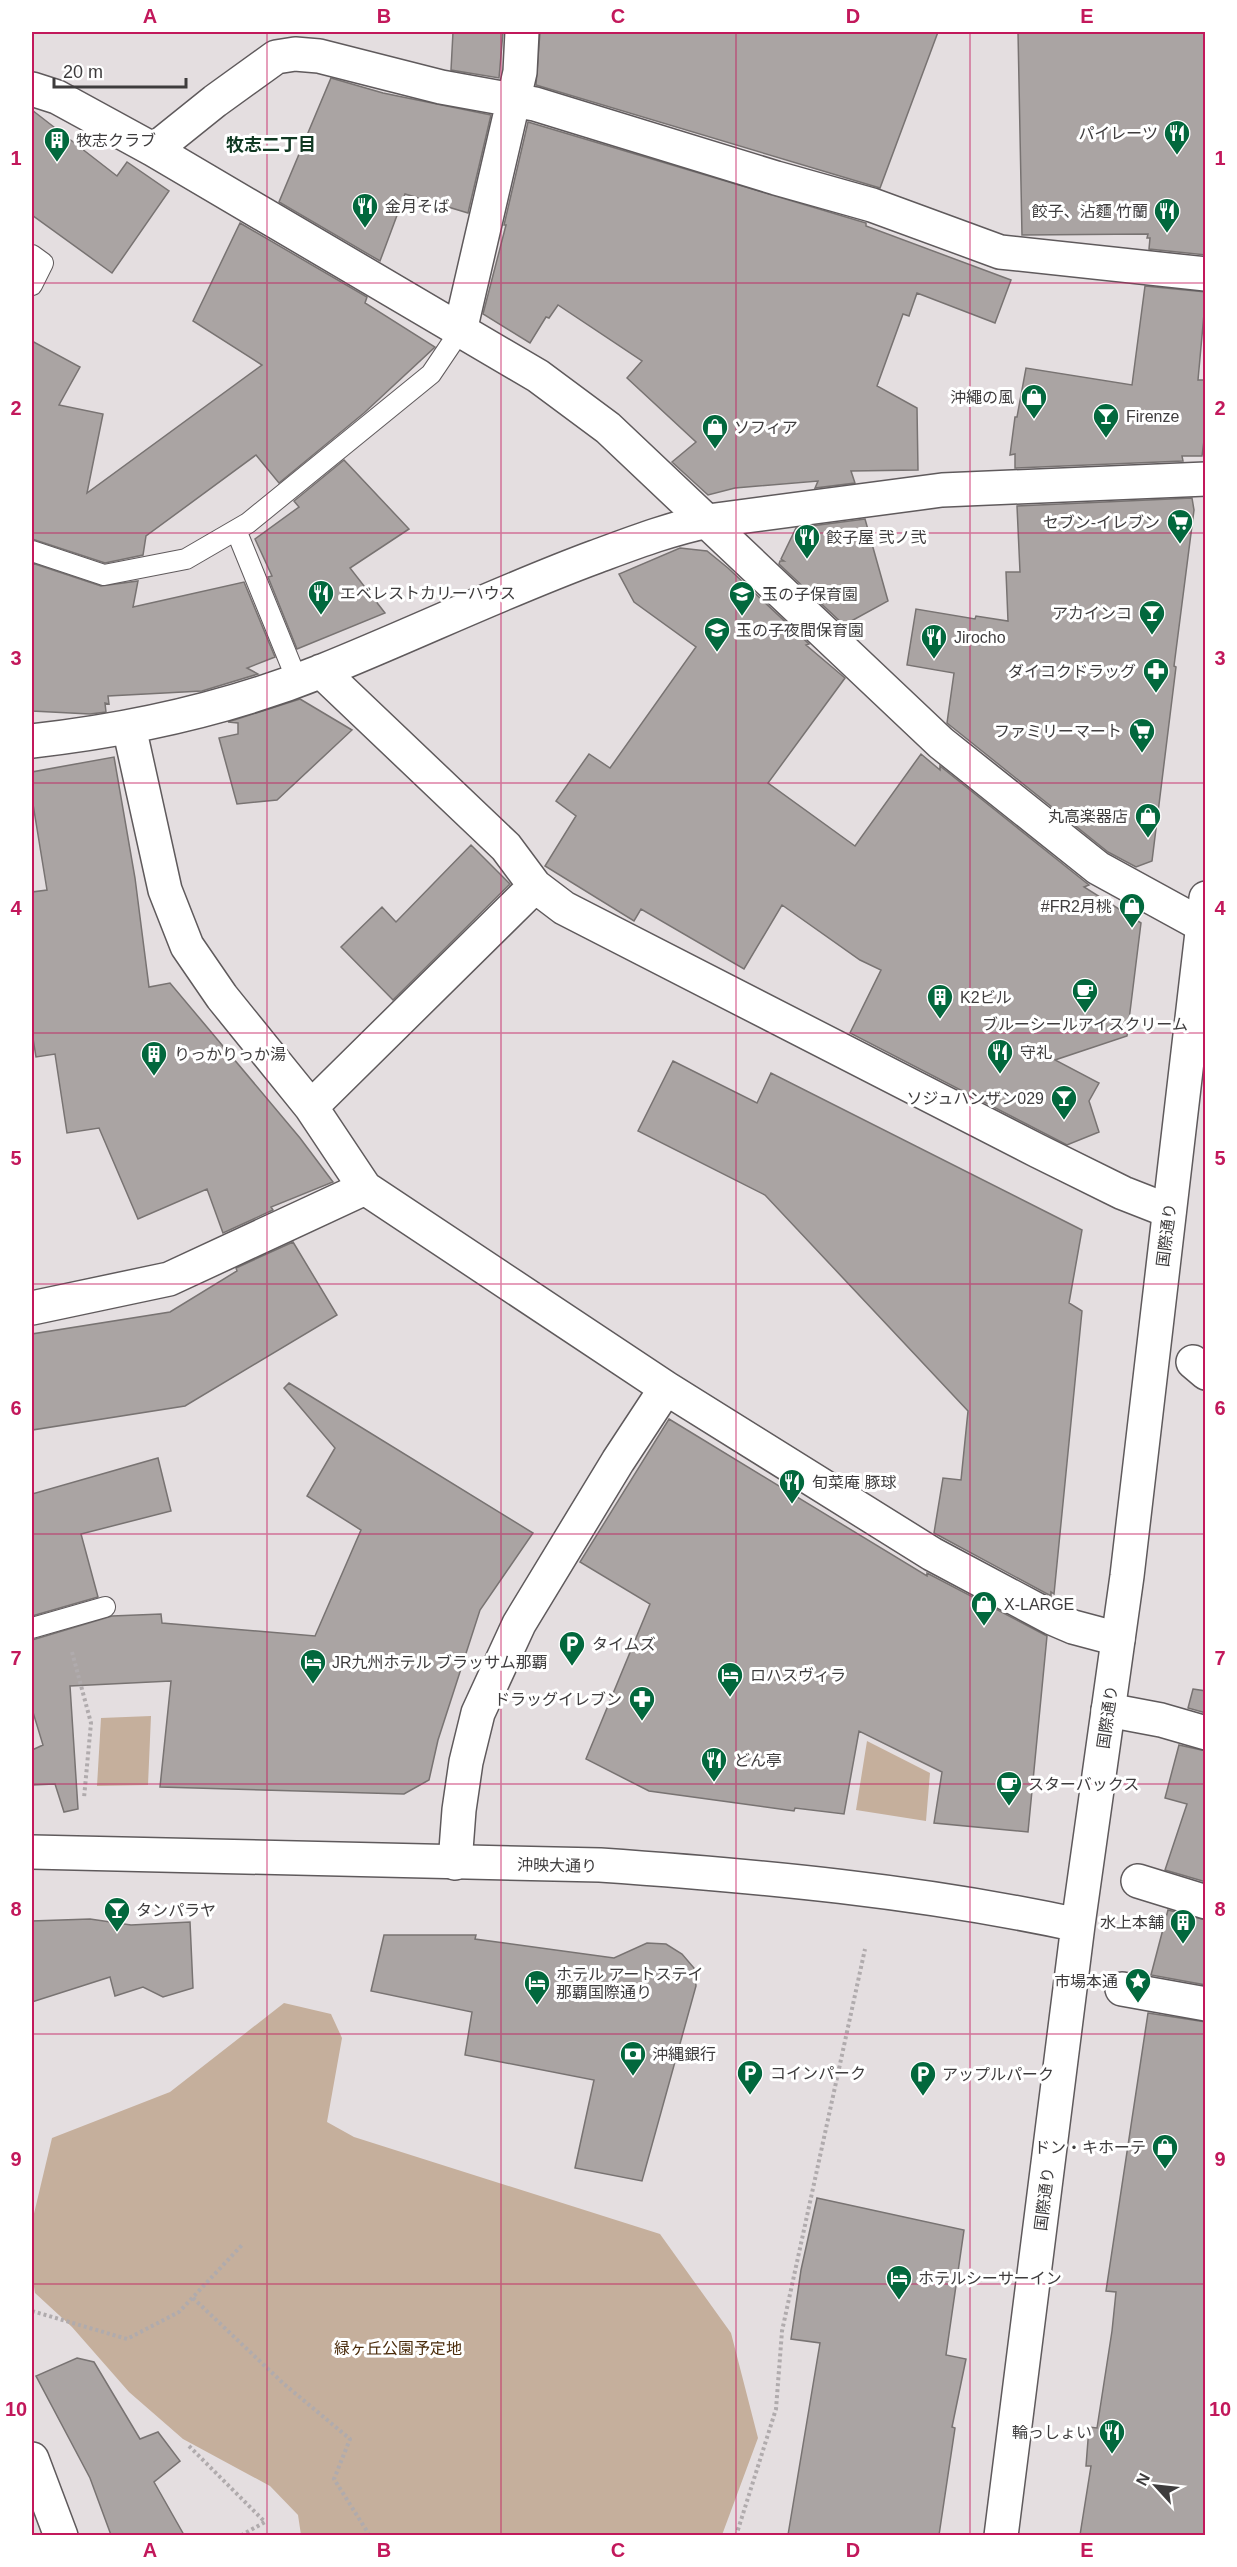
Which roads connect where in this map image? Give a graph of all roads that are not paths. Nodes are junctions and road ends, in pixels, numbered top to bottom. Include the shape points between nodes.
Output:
1 (522, 32) edge
2 (32, 89) edge
3 (512, 101) junction
4 (154, 150) junction
5 (32, 255) edge
6 (1206, 274) edge
7 (32, 285) edge
8 (460, 331) junction
9 (1206, 479) edge
10 (708, 521) junction
11 (236, 530) junction
12 (32, 551) edge
13 (309, 676) junction
14 (129, 727) junction
15 (32, 741) edge
16 (535, 886) junction
17 (1204, 911) edge
18 (311, 1107) junction
19 (365, 1188) junction
20 (1169, 1211) junction
21 (32, 1308) edge
22 (666, 1388) junction
23 (105, 1607) dead end
24 (32, 1629) edge
25 (1118, 1639) junction
26 (1108, 1710) junction
27 (1206, 1733) edge
28 (32, 1852) edge
29 (455, 1863) junction
30 (1138, 1881) dead end
31 (1206, 1902) edge
32 (1078, 1924) junction
33 (1122, 1989) dead end
34 (1206, 2004) edge
35 (32, 2459) edge
36 (61, 2535) edge
37 (1000, 2535) edge

1 - 3 street via 520,72
2 - 4 street via 57,97
3 - 4 street via 295,54 276,57
3 - 6 street via 534,104 872,205 1000,252
3 - 8 street
4 - 8 street
5 - 7 lane via 43,263
8 - 10 street via 538,376 608,428
8 - 11 lane via 431,374
9 - 10 street via 942,490
10 - 13 street via 674,528 556,572
10 - 17 street via 941,743 1098,868
11 - 12 lane via 186,559 104,575
11 - 13 lane
13 - 14 street via 248,697
13 - 16 street via 506,847
14 - 15 street
14 - 18 street via 165,890 187,946 222,997
16 - 18 street
16 - 20 street via 564,908 1028,1146
17 - 20 street, 国際通り
18 - 19 street
19 - 21 street via 169,1279
19 - 22 street
20 - 25 street, 国際通り
22 - 25 street via 932,1554 1052,1618
22 - 29 street via 519,1624 478,1713 465,1772
23 - 24 lane
25 - 26 street, 国際通り
26 - 27 street
26 - 32 street, 国際通り
28 - 29 street, 沖映大通り
29 - 32 street, 沖映大通り via 600,1865 758,1877 1000,1909
30 - 31 street
32 - 37 street, 国際通り
33 - 34 street
35 - 36 street

